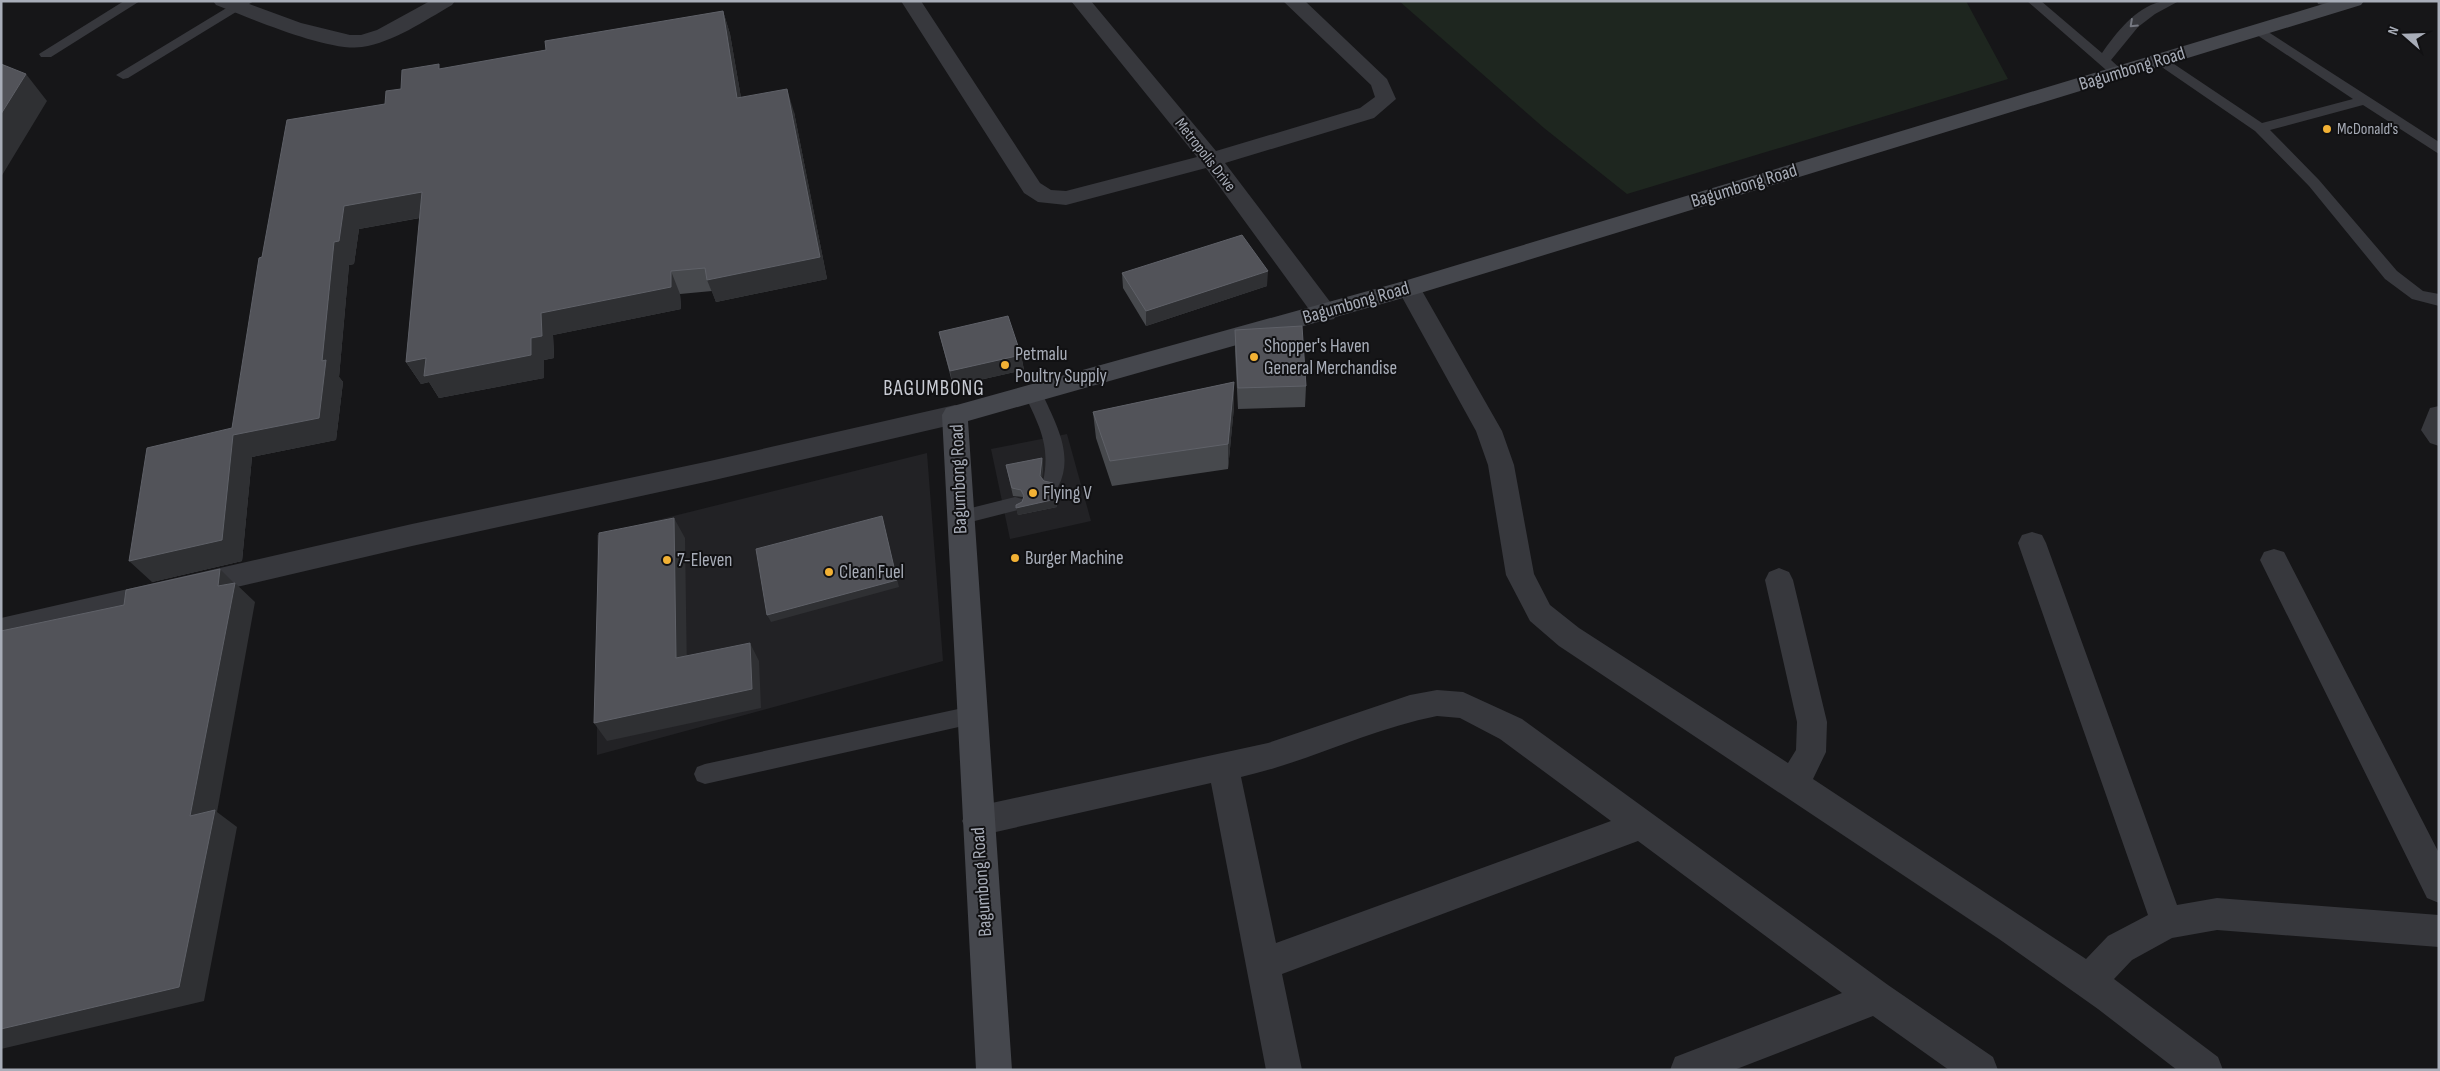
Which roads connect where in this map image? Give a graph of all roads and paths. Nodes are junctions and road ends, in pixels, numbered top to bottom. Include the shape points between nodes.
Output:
1 (134, 1) edge
2 (445, 1) edge
3 (911, 1) edge
4 (1081, 1) edge
5 (1293, 1) edge
6 (2033, 1) edge
7 (2173, 1) edge
8 (2323, 1) edge
9 (237, 3) edge
10 (2348, 3) edge
11 (2259, 30) junction
12 (46, 54) dead end
13 (2160, 60) junction
14 (2111, 66) junction
15 (123, 75) dead end
16 (2365, 100) junction
17 (2260, 128) junction
18 (2439, 149) edge
19 (1211, 160) junction
20 (1409, 288) junction
21 (2439, 300) edge
22 (1325, 313) junction
23 (1033, 393) junction
24 (955, 415) junction
25 (2439, 415) edge
26 (2439, 436) edge
27 (1052, 482) edge
28 (1015, 504) edge
29 (959, 518) junction
30 (2032, 543) dead end
31 (2274, 560) dead end
32 (1779, 580) dead end
33 (1, 630) edge
34 (972, 715) junction
35 (1224, 768) junction
36 (705, 774) dead end
37 (1794, 783) junction
38 (978, 821) junction
39 (1641, 825) junction
40 (2439, 888) edge
41 (2167, 923) junction
42 (2439, 931) edge
43 (1263, 964) junction
44 (2089, 980) junction
45 (1876, 997) junction
46 (994, 1070) edge
47 (1284, 1070) edge
48 (1688, 1070) edge
49 (1980, 1070) edge
50 (2205, 1070) edge

1 - 12 lane
2 - 9 street via 383,34 360,42 338,40
3 - 19 street via 1032,188 1046,197 1066,198
4 - 19 street, Metropolis Drive
5 - 19 street via 1380,83 1386,99 1367,112
6 - 14 lane
7 -> 14 lane via 2144,14 2130,25
8 - 10 lane
9 - 15 lane
10 - 11 main road, Bagumbong Road
11 - 13 main road, Bagumbong Road
11 - 16 lane
13 - 14 main road, Bagumbong Road
13 - 17 lane
14 - 20 main road, Bagumbong Road
16 - 17 lane
16 - 18 lane
17 - 21 lane via 2314,183 2391,275 2418,295
19 - 22 street, Metropolis Drive
20 - 22 main road, Bagumbong Road
20 - 37 street via 1489,431 1501,465 1520,575 1540,612 1569,637
22 - 23 main road, Bagumbong Road
23 - 24 main road, Bagumbong Road
23 - 27 lane via 1056,444
24 - 29 main road, Bagumbong Road
24 - 33 street
25 - 26 street via 2434,430
28 - 29 lane
29 - 34 main road, Bagumbong Road
30 - 41 street
31 - 40 street
32 - 37 street via 1812,722 1811,752
34 - 36 lane
34 - 38 main road, Bagumbong Road
35 - 38 street
35 - 39 street via 1268,757 1410,708 1463,705 1511,729
35 - 43 street
37 - 44 street
38 - 46 main road, Bagumbong Road
39 - 43 street
39 - 45 street
41 - 42 street via 2217,914
41 - 44 street via 2120,948
43 - 47 street
44 - 50 street
45 - 48 street
45 - 49 street

